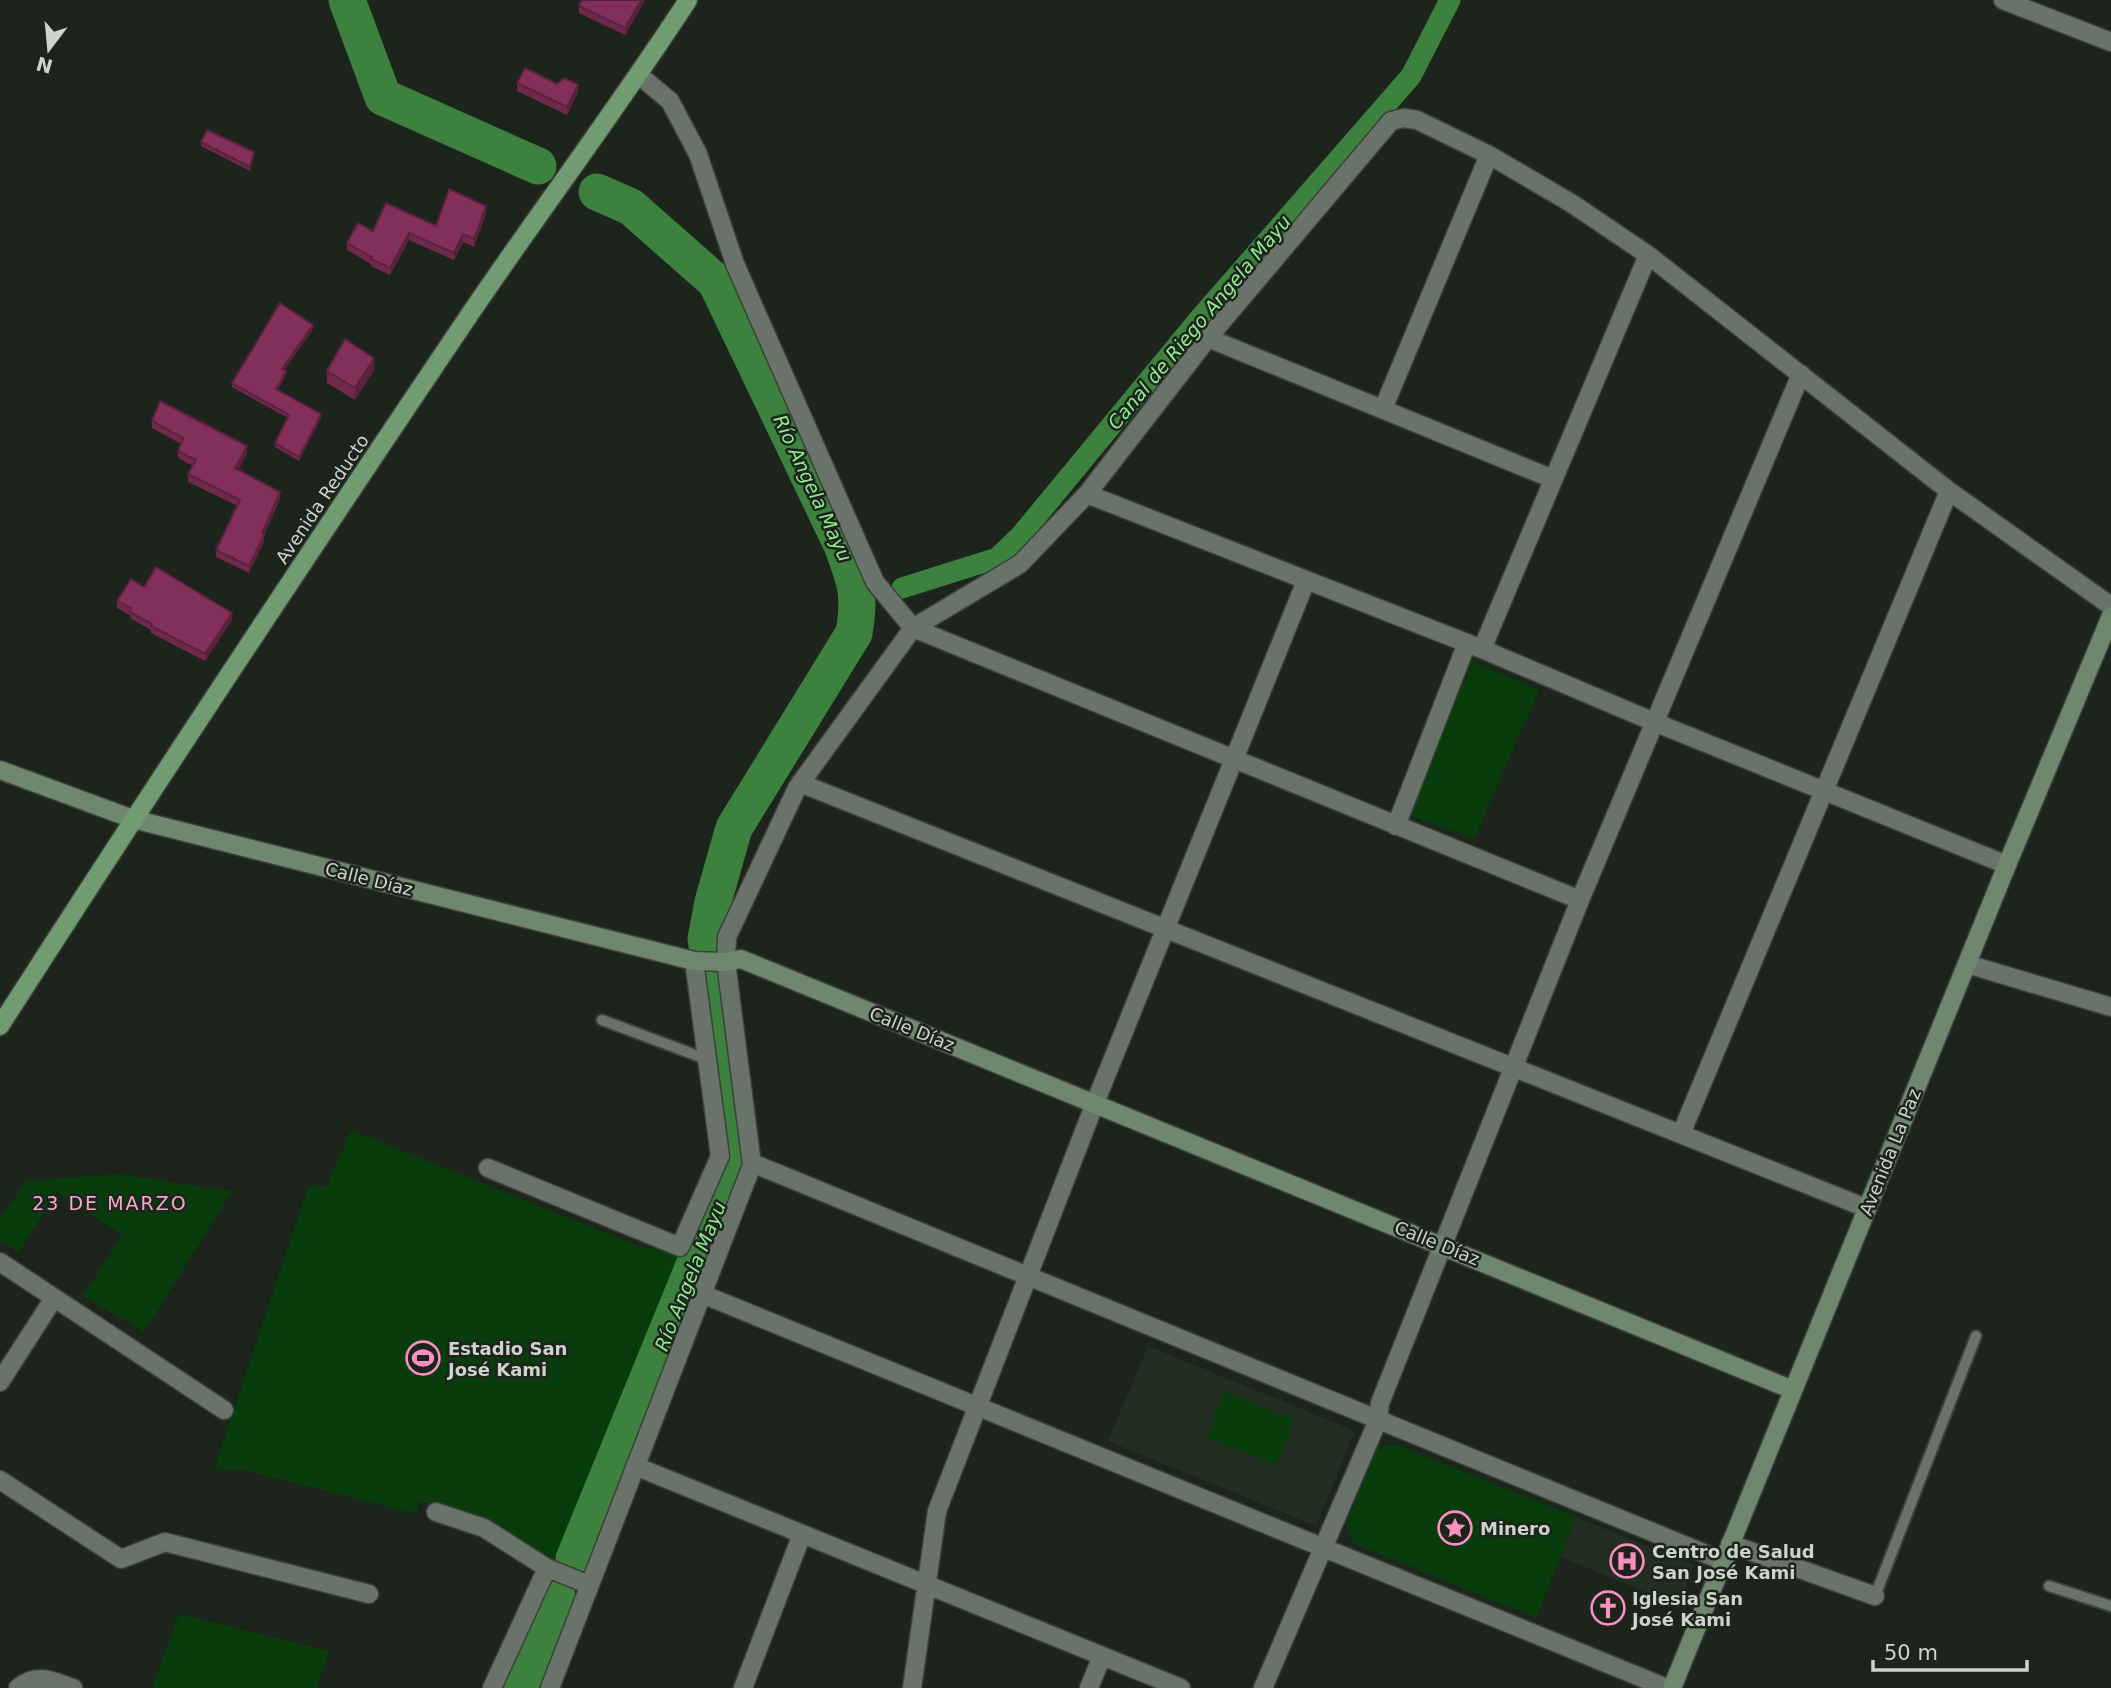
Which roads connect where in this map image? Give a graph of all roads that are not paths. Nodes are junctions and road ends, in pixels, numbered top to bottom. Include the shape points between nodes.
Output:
1 (688, 0) edge
2 (2003, 0) edge
3 (2111, 42) edge
4 (639, 75) junction
5 (1489, 155) junction
6 (1648, 255) junction
7 (1208, 338) junction
8 (1801, 374) junction
9 (1383, 409) junction
10 (1553, 480) junction
11 (1949, 491) junction
12 (1087, 494) junction
13 (1306, 581) junction
14 (2111, 606) edge
15 (2111, 617) edge
16 (913, 628) junction
17 (1475, 646) junction
18 (1654, 722) junction
19 (1236, 760) junction
20 (0, 770) edge
21 (800, 783) junction
22 (1825, 791) junction
23 (133, 819) junction
24 (1396, 826) junction
25 (2007, 865) junction
26 (1580, 900) junction
27 (1167, 929) junction
28 (694, 961) junction
29 (726, 962) junction
30 (1967, 964) junction
31 (2111, 1007) edge
32 (602, 1020) dead end
33 (0, 1026) edge
34 (706, 1059) junction
35 (1514, 1068) junction
36 (1095, 1103) junction
37 (1681, 1134) junction
38 (752, 1163) junction
39 (488, 1168) dead end
40 (1866, 1208) junction
41 (1444, 1245) junction
42 (0, 1262) edge
43 (1027, 1276) junction
44 (702, 1294) junction
45 (54, 1298) junction
46 (1976, 1336) dead end
47 (0, 1382) edge
48 (1793, 1390) junction
49 (976, 1406) junction
50 (224, 1410) dead end
51 (1378, 1420) junction
52 (635, 1465) junction
53 (0, 1480) edge
54 (436, 1512) dead end
55 (802, 1534) junction
56 (1323, 1548) junction
57 (1727, 1553) junction
58 (547, 1568) junction
59 (926, 1584) junction
60 (590, 1585) junction
61 (2049, 1586) dead end
62 (369, 1594) dead end
63 (1875, 1596) joint
64 (2111, 1606) edge
65 (1102, 1656) junction
66 (18, 1688) edge
67 (73, 1688) edge
68 (492, 1688) edge
69 (550, 1688) edge
70 (743, 1688) edge
71 (912, 1688) edge
72 (1089, 1688) edge
73 (1181, 1688) edge
74 (1263, 1688) edge
75 (1669, 1688) edge

1 - 4 main road, Avenida Reducto
2 - 3 street
4 - 16 street via 670,102 698,154 734,264 875,582
4 - 23 main road, Avenida Reducto via 474,309
5 - 6 street
5 - 7 street via 1418,120 1391,121
5 - 9 street
6 - 8 street
6 - 10 street
7 - 9 street
7 - 12 street
8 - 11 street
8 - 18 street
9 - 10 street
10 - 17 street
11 - 14 street
11 - 22 street
12 - 13 street
12 - 16 street via 1020,564
13 - 17 street
13 - 19 street
15 - 25 street, Avenida La Paz
16 - 19 street
16 - 21 street
17 - 18 street
17 - 24 street
18 - 22 street
18 - 26 street
19 - 24 street
19 - 27 street
20 - 23 street, Calle Díaz
21 - 27 street
21 - 29 street via 727,937
22 - 25 street
22 - 37 street
23 - 28 street, Calle Díaz
23 - 33 main road, Avenida Reducto
24 - 26 street
25 - 30 street, Avenida La Paz
26 - 35 street
27 - 35 street
27 - 36 street
28 - 29 street, Calle Díaz
28 - 34 street
29 - 36 street, Calle Díaz via 741,959
29 - 38 street
30 - 31 street
30 - 40 street, Avenida La Paz
32 - 34 lane
34 - 39 street via 720,1156 680,1247
35 - 37 street
35 - 41 street
36 - 41 street, Calle Díaz
36 - 43 street
37 - 40 street
38 - 43 street
38 - 44 street
40 - 48 street, Avenida La Paz
41 - 48 street, Calle Díaz
41 - 51 street via 1380,1403
42 - 45 street
43 - 49 street
43 - 51 street
44 - 49 street
44 - 52 street
45 - 47 street
45 - 50 street
46 - 63 lane
48 - 57 street, Avenida La Paz
49 - 56 street
49 - 59 street via 937,1511
51 - 56 street
51 - 57 street
52 - 55 street
52 - 60 street
53 - 62 street via 121,1559 164,1542
54 - 58 street via 484,1528
55 - 59 street
55 - 70 street
56 - 74 street
56 - 75 street
57 - 63 street
57 - 75 street, Avenida La Paz
58 - 60 street
58 - 68 street
59 - 65 street
59 - 71 street
60 - 69 street
61 - 64 lane
65 - 72 street
65 - 73 street
66 - 67 street via 43,1678

